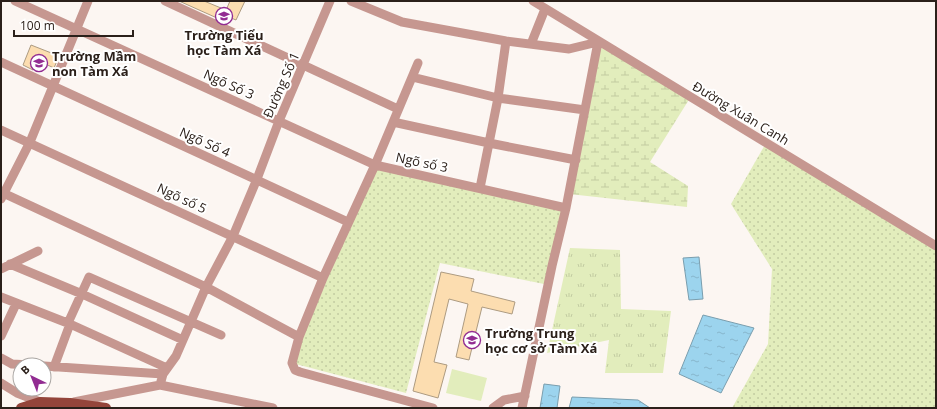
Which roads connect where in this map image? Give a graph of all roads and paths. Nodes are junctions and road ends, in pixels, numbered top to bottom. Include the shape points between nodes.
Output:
1 (16, 1) edge
2 (88, 1) edge
3 (165, 1) edge
4 (330, 1) edge
5 (351, 1) edge
6 (533, 1) edge
7 (545, 10) junction
8 (76, 29) junction
9 (506, 41) junction
10 (598, 42) junction
11 (531, 44) junction
12 (1, 62) edge
13 (418, 63) dead end
14 (304, 64) junction
15 (412, 77) junction
16 (52, 86) junction
17 (498, 98) junction
18 (398, 109) junction
19 (585, 110) junction
20 (279, 121) junction
21 (393, 122) junction
22 (1, 130) edge
23 (30, 142) junction
24 (489, 143) junction
25 (576, 160) junction
26 (375, 165) junction
27 (257, 179) junction
28 (480, 188) junction
29 (2, 195) edge
30 (566, 208) junction
31 (348, 222) junction
32 (233, 236) junction
33 (936, 246) edge
34 (38, 251) dead end
35 (10, 264) junction
36 (1, 269) edge
37 (323, 278) junction
38 (206, 287) junction
39 (82, 294) junction
40 (1, 297) edge
41 (16, 304) junction
42 (192, 321) junction
43 (69, 324) junction
44 (221, 335) dead end
45 (1, 336) edge
46 (299, 337) junction
47 (183, 340) junction
48 (1, 358) edge
49 (12, 364) edge
50 (54, 367) joint
51 (165, 371) junction
52 (1, 383) edge
53 (160, 385) junction
54 (525, 396) junction
55 (40, 402) junction
56 (74, 405) edge
57 (21, 408) edge
58 (106, 408) edge
59 (273, 408) edge
60 (432, 408) edge
61 (492, 408) edge
62 (522, 408) edge

1 - 8 street, Ngõ Số 3
2 - 8 street
3 - 14 street
4 - 14 street, Đường Số 1
5 - 9 street via 402,22
6 - 7 street, Đường Xuân Canh
7 - 10 street, Đường Xuân Canh
7 - 11 street
8 - 16 street
8 - 20 street, Ngõ Số 3
9 - 11 street
9 - 17 street
10 - 11 street via 569,49
10 - 19 street
10 - 33 street, Đường Xuân Canh
12 - 16 street, Ngõ Số 4
13 - 15 street
14 - 18 street
14 - 20 street, Đường Số 1
15 - 17 street
15 - 18 street
16 - 23 street
16 - 27 street, Ngõ Số 4
17 - 19 street
17 - 24 street
18 - 21 street
19 - 25 street
20 - 26 street, Ngõ số 3
20 - 27 street, Đường Số 1
21 - 24 street
21 - 26 street
22 - 23 street, Ngõ số 5
23 - 29 street
23 - 32 street, Ngõ số 5
24 - 25 street
24 - 28 street
25 - 30 street
26 - 28 street, Ngõ số 3
26 - 31 street
27 - 31 street, Ngõ Số 4
27 - 32 street, Đường Số 1
28 - 30 street, Ngõ số 3
29 - 38 street
30 - 54 street
31 - 37 street
32 - 37 street, Ngõ số 5
32 - 38 street, Đường Số 1
34 - 35 street
35 - 36 street
35 - 39 street
37 - 46 street
38 - 42 street, Đường Số 1
38 - 46 street
39 - 42 street via 89,277
39 - 43 street
39 - 47 street
40 - 41 street
41 - 43 street
41 - 45 street
42 - 44 street
42 - 47 street, Đường Số 1
43 - 50 street
43 - 51 street
46 - 60 street via 292,363 295,370
47 - 51 street, Đường Số 1
48 - 49 street
50 - 51 street
51 - 53 street, Đường Số 1
52 - 55 street
53 - 56 street
53 - 59 street
54 - 61 street via 504,400
54 - 62 street
55 - 56 main road
55 - 57 main road
56 - 58 main road

